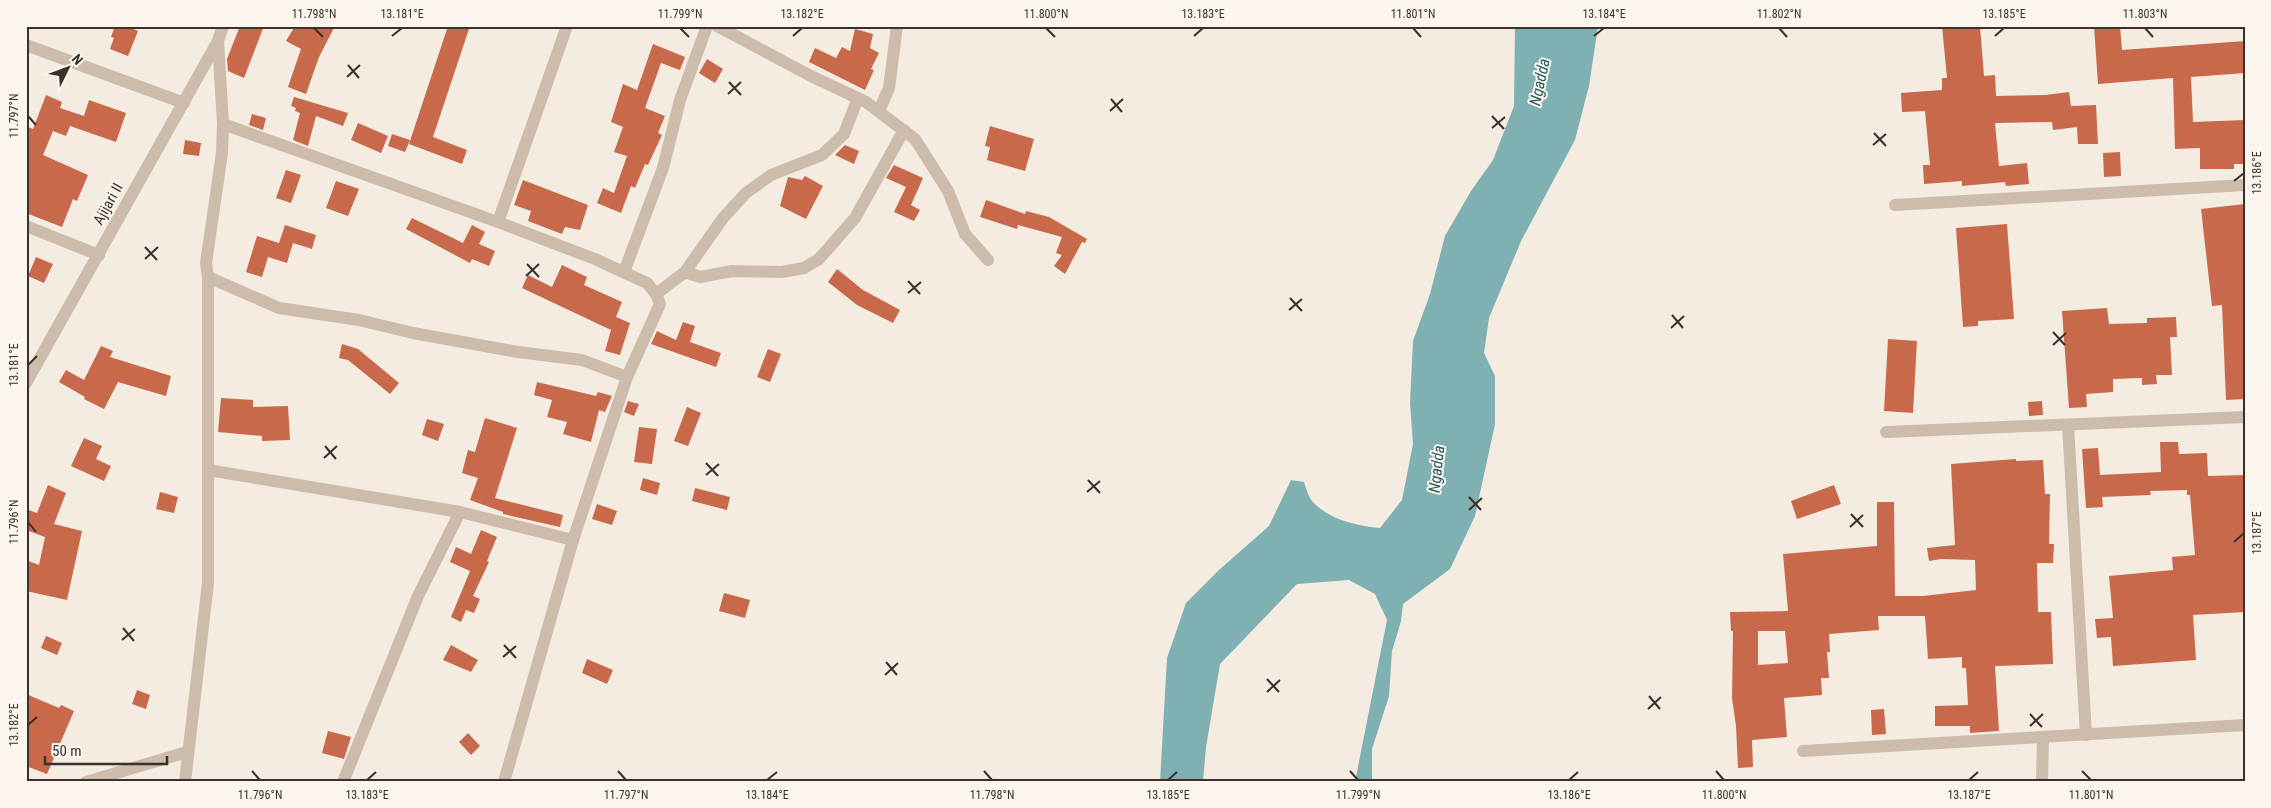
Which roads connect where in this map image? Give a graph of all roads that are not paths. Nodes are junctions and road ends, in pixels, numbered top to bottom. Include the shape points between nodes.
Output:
1 (223, 26) edge
2 (567, 26) edge
3 (707, 26) edge
4 (717, 26) edge
5 (897, 26) edge
6 (218, 41) junction
7 (26, 45) edge
8 (858, 98) junction
9 (184, 103) junction
10 (879, 112) junction
11 (223, 124) junction
12 (904, 130) junction
13 (2245, 185) edge
14 (1895, 205) dead end
15 (498, 222) junction
16 (26, 226) edge
17 (99, 255) junction
18 (988, 260) dead end
19 (624, 272) junction
20 (685, 272) junction
21 (208, 277) junction
22 (656, 294) junction
23 (627, 377) junction
24 (26, 383) edge
25 (2245, 417) edge
26 (2068, 425) junction
27 (1886, 432) dead end
28 (208, 470) junction
29 (460, 512) junction
30 (573, 540) junction
31 (2245, 725) edge
32 (2086, 735) junction
33 (2043, 738) junction
34 (187, 752) junction
35 (1803, 752) dead end
36 (86, 782) edge
37 (185, 782) edge
38 (343, 782) edge
39 (504, 782) edge
40 (2042, 782) edge

1 - 6 street
2 - 15 street
3 - 19 street via 680,100 663,168
4 - 8 street
5 - 10 street via 889,88
6 - 9 street, Ajijari II
6 - 11 street
7 - 9 street
8 - 10 street
8 - 20 street via 844,134 822,155 771,175 746,193 723,218
9 - 17 street, Ajijari II
10 - 12 street
11 - 15 street
11 - 21 street via 222,153 206,263
12 - 18 street via 915,138 948,191 965,234
12 - 20 street via 855,218 819,259 804,268 782,272 732,271 700,277
13 - 14 street
15 - 19 street
16 - 17 street
17 - 24 street, Ajijari II
19 - 22 street via 647,283
20 - 22 street
21 - 23 street via 279,308 359,320 518,352 582,360
21 - 28 street
22 - 23 street via 660,304
23 - 30 street
25 - 26 street
26 - 27 street
26 - 32 street
28 - 29 street
28 - 34 street via 208,583
29 - 30 street
29 - 38 street via 418,596
30 - 39 street
31 - 32 street
32 - 33 street
33 - 35 street
33 - 40 street
34 - 36 street
34 - 37 street

